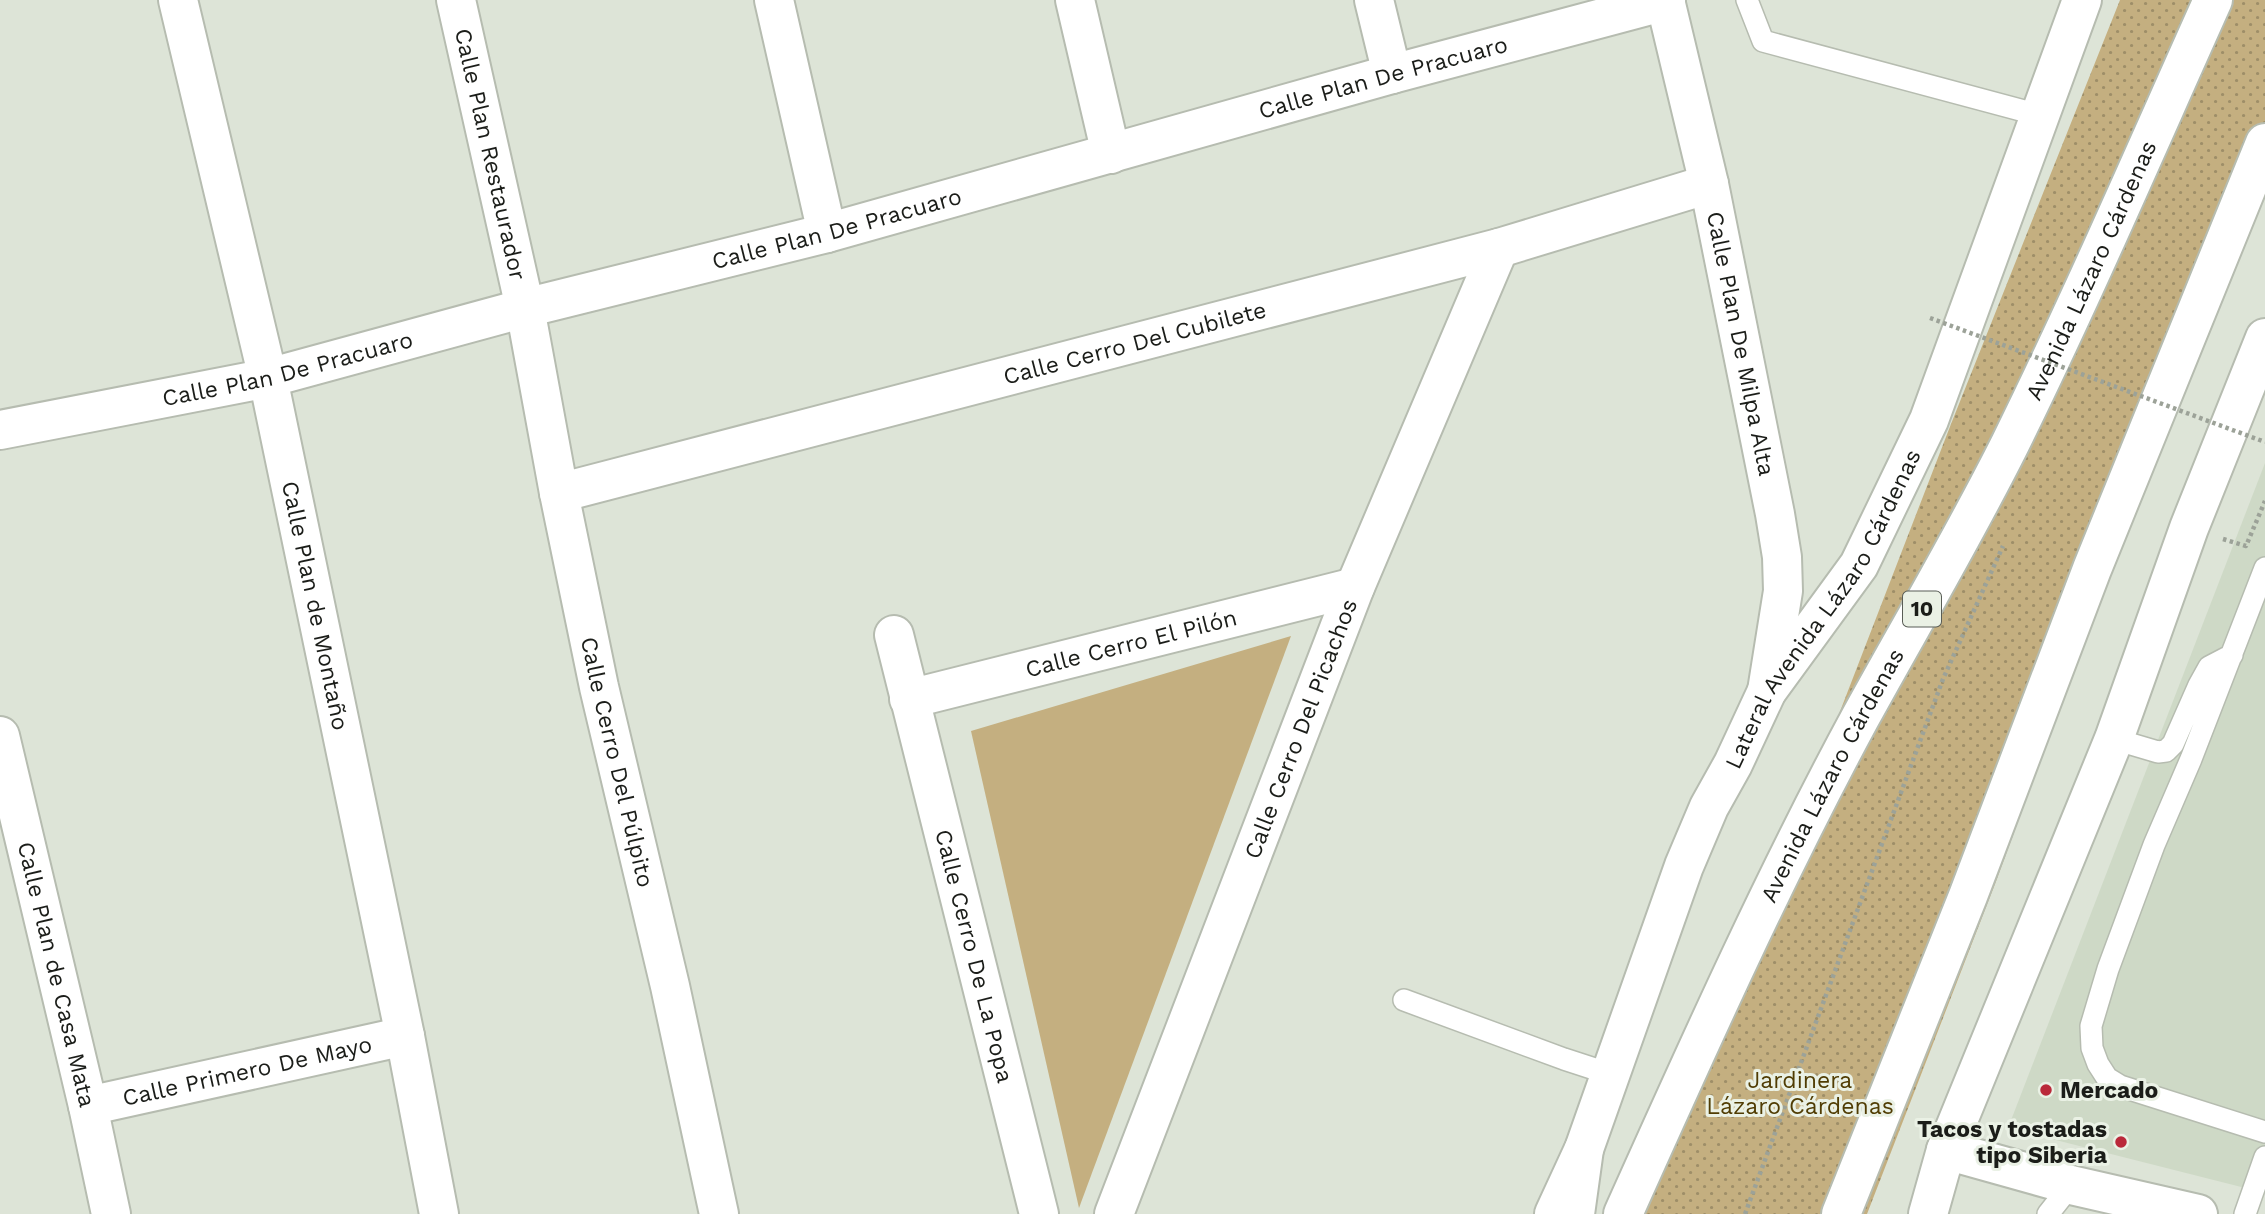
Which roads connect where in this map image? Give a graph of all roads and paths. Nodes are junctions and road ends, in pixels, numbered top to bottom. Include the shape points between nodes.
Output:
1 (178, 0) edge
2 (456, 0) edge
3 (774, 0) edge
4 (1075, 0) edge
5 (1374, 0) edge
6 (1665, 0) edge
7 (1747, 0) edge
8 (2082, 0) edge
9 (2213, 0) edge
10 (1392, 74) junction
11 (2039, 116) junction
12 (2265, 143) edge
13 (1111, 154) junction
14 (1709, 184) junction
15 (827, 233) junction
16 (1499, 248) junction
17 (525, 308) junction
18 (1930, 318) dead end
19 (2261, 361) edge
20 (2085, 365) dead end
21 (2079, 377) dead end
22 (268, 378) junction
23 (0, 430) edge
24 (2265, 442) edge
25 (559, 493) junction
26 (2265, 501) edge
27 (2006, 541) dead end
28 (2246, 546) dead end
29 (2265, 568) edge
30 (1355, 587) junction
31 (894, 635) dead end
32 (2232, 655) junction
33 (1767, 691) junction
34 (909, 699) junction
35 (0, 736) edge
36 (2114, 738) junction
37 (1404, 1000) dead end
38 (405, 1036) junction
39 (1610, 1074) junction
40 (88, 1106) junction
41 (2265, 1132) edge
42 (1584, 1149) junction
43 (1946, 1150) junction
44 (2265, 1157) edge
45 (2059, 1200) edge
46 (111, 1214) edge
47 (439, 1214) edge
48 (719, 1214) edge
49 (1039, 1214) edge
50 (1114, 1214) edge
51 (1554, 1214) edge
52 (1575, 1214) edge
53 (1623, 1214) edge
54 (1745, 1214) edge
55 (1841, 1214) edge
56 (1928, 1214) edge
57 (2198, 1214) edge
58 (2245, 1214) edge

1 - 22 main road, Calle Plan de Montaño
2 - 17 main road, Calle Plan Restaurador
3 - 15 main road
4 - 13 main road
5 - 10 main road
6 - 10 main road, Calle Plan De Pracuaro
6 - 14 main road, Calle Plan De Milpa Alta
7 - 11 lane via 1763,41
8 - 11 main road, Lateral Avenida Lázaro Cárdenas
9 - 53 main road, Avenida Lázaro Cárdenas / 10 via 2009,446 1859,719 1755,927
10 - 13 main road, Calle Plan De Pracuaro
11 - 33 main road, Lateral Avenida Lázaro Cárdenas via 1929,420 1886,513 1859,565
12 - 55 main road via 2092,569
13 - 15 main road, Calle Plan De Pracuaro
14 - 16 main road, Calle Cerro Del Cubilete
14 - 33 main road, Calle Plan De Milpa Alta via 1782,557 1783,591
15 - 17 main road, Calle Plan De Pracuaro
16 - 25 main road, Calle Cerro Del Cubilete
16 - 30 main road, Calle Cerro Del Picachos
17 - 22 main road, Calle Plan De Pracuaro
17 - 25 main road, Calle Cerro Del Púlpito
18 - 24 path, bridge
19 - 36 main road via 2189,528
20 - 21 path
22 - 23 main road, Calle Plan De Pracuaro
22 - 38 main road, Calle Plan de Montaño
25 - 48 main road, Calle Cerro Del Púlpito
26 - 28 path
27 - 54 path via 1943,679
29 - 32 lane
30 - 34 main road, Calle Cerro El Pilón
30 - 50 main road, Calle Cerro Del Picachos
31 - 34 main road, Calle Cerro De La Popa
32 - 36 lane via 2209,667 2166,751
32 - 41 lane via 2108,969 2091,1026 2092,1048 2107,1078 2120,1086
33 - 39 main road, Lateral Avenida Lázaro Cárdenas via 1684,866
34 - 49 main road, Calle Cerro De La Popa
35 - 40 main road, Calle Plan de Casa Mata
36 - 43 main road
37 - 39 lane
38 - 40 main road, Calle Primero De Mayo
38 - 47 main road, Calle Plan de Montaño
39 - 42 main road, Lateral Avenida Lázaro Cárdenas
40 - 46 main road, Calle Plan de Casa Mata
42 - 51 main road, Lateral Avenida Lázaro Cárdenas
42 - 52 main road
43 - 45 main road
43 - 56 main road
44 - 58 lane
45 - 57 main road

